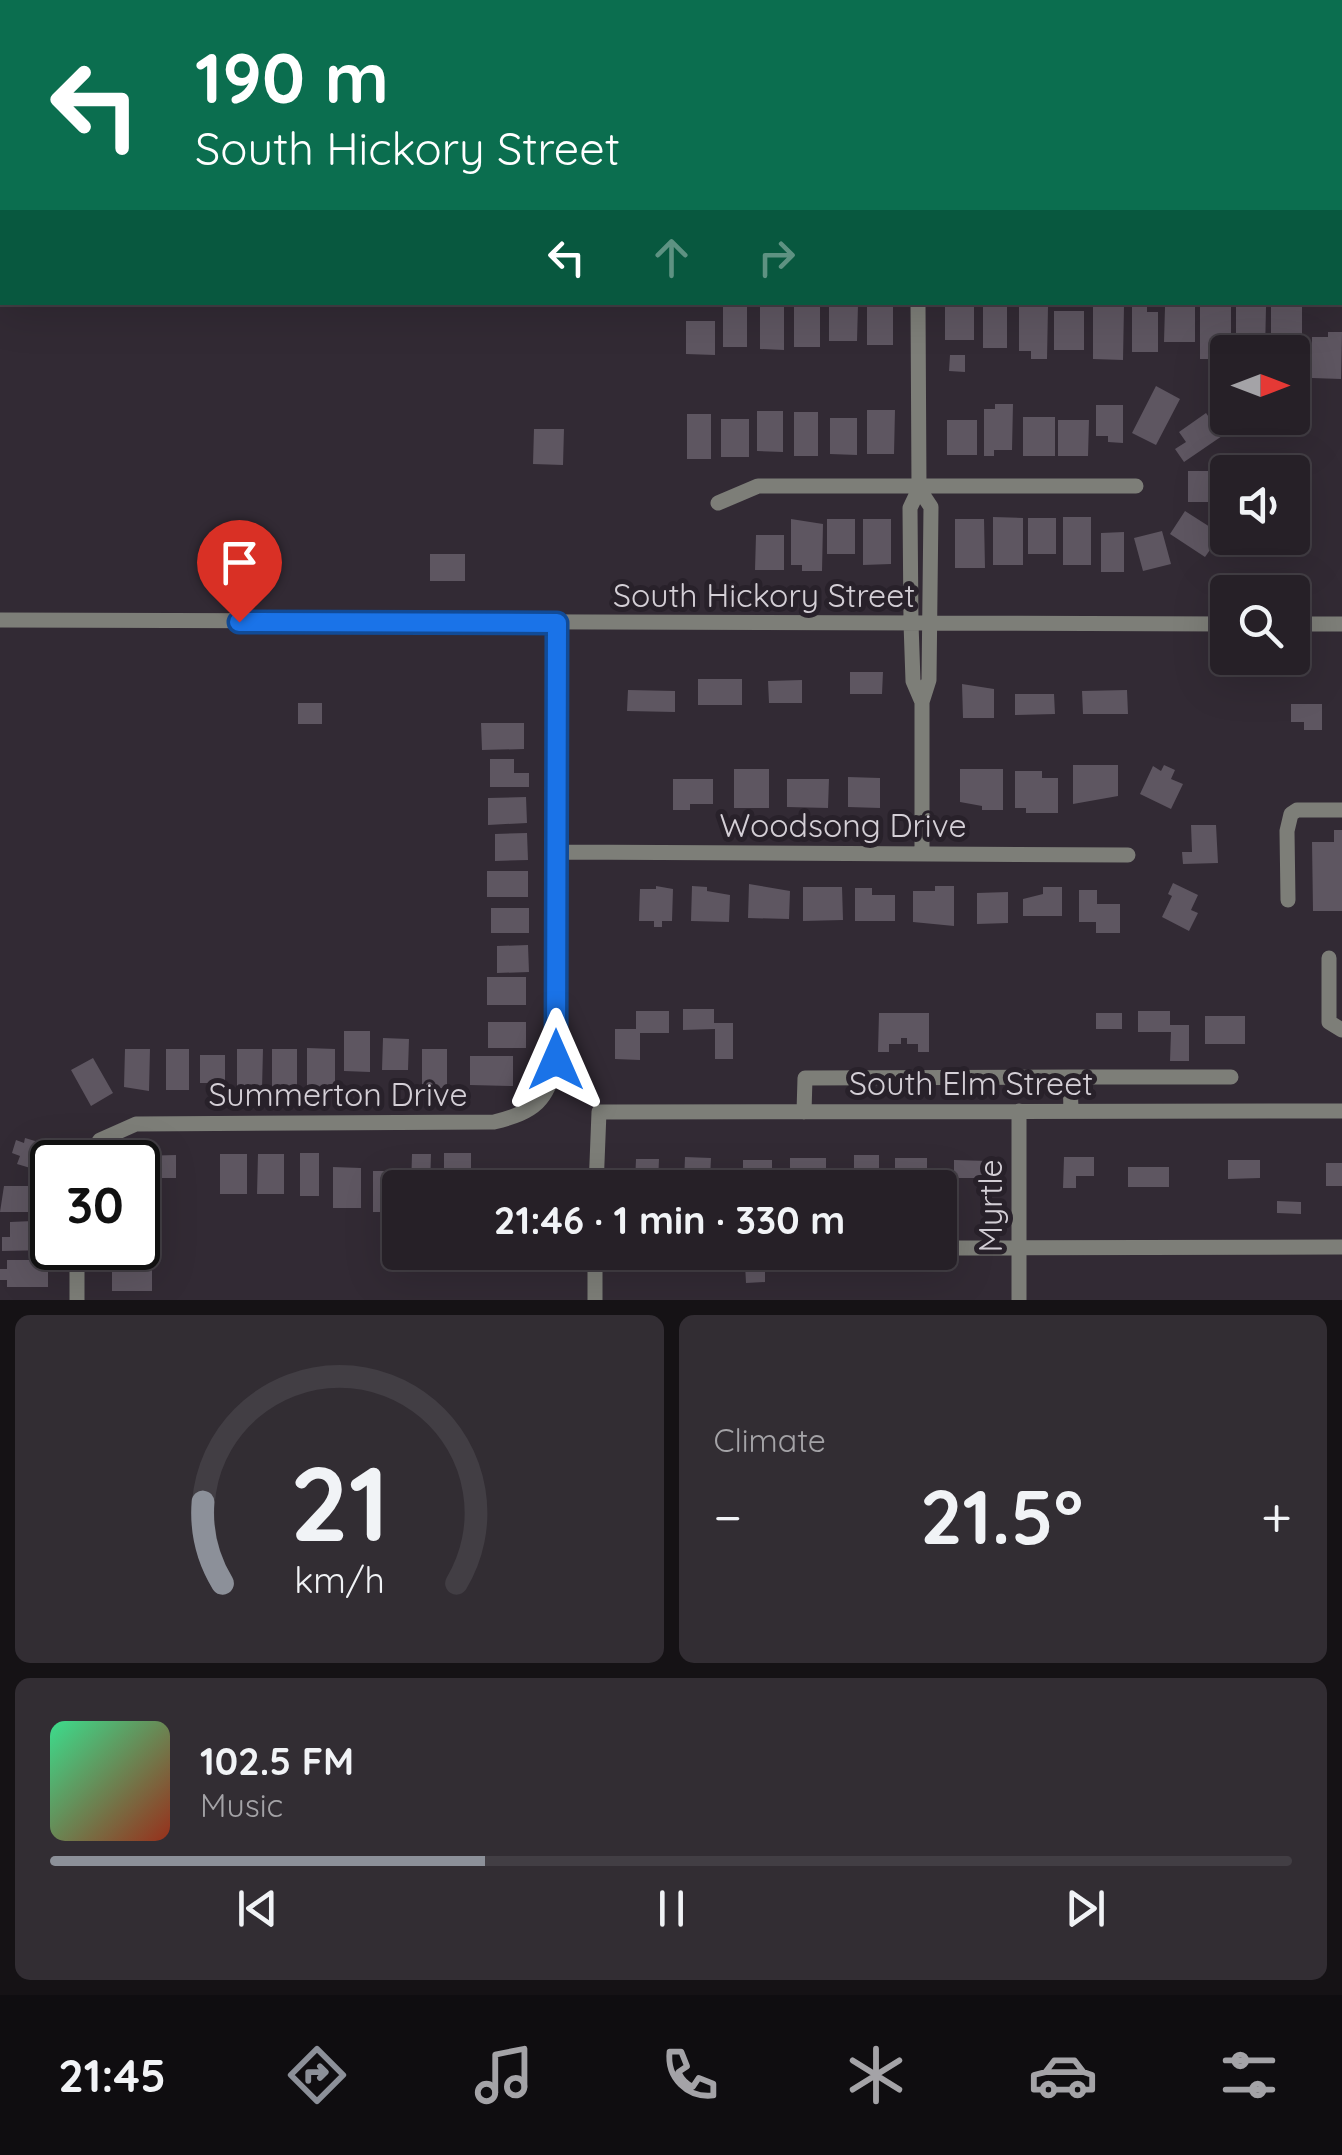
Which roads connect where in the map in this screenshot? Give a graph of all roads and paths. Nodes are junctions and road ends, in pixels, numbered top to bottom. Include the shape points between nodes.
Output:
1 (918, 305) edge
2 (1136, 486) dead end
3 (919, 489) junction
4 (718, 503) dead end
5 (0, 620) edge
6 (557, 623) junction
7 (911, 623) junction
8 (930, 623) junction
9 (1210, 624) edge
10 (1310, 624) edge
11 (1342, 624) edge
12 (922, 702) junction
13 (1342, 810) edge
14 (557, 852) junction
15 (922, 854) junction
16 (1128, 855) dead end
17 (1288, 900) dead end
18 (1328, 958) dead end
19 (1342, 1030) edge
20 (1231, 1077) dead end
21 (1070, 1078) junction
22 (1071, 1111) junction
23 (1342, 1111) edge
24 (804, 1112) junction
25 (1019, 1112) junction
26 (100, 1140) edge
27 (597, 1170) edge
28 (1018, 1247) junction
29 (1342, 1247) edge
30 (957, 1248) edge
31 (77, 1270) edge
32 (596, 1270) edge
33 (77, 1300) edge
34 (596, 1300) edge
35 (1019, 1300) edge

1 - 3 street
2 - 3 street
3 - 4 street via 758,486
3 - 7 street via 910,508
3 - 8 street via 930,507
5 - 6 street, South Hickory Street
6 - 7 street, South Hickory Street
6 - 14 street, Summerton Drive
7 - 8 street, South Hickory Street
7 - 12 street via 912,680
8 - 9 street, South Hickory Street
8 - 12 street
10 - 11 street
12 - 15 street
13 - 17 street via 1291,814
14 - 15 street, Woodsong Drive
14 - 26 street, Summerton Drive via 556,1060 551,1088 536,1105 494,1122 136,1124
15 - 16 street, Woodsong Drive
18 - 19 street via 1329,1022
20 - 21 street
21 - 22 street
21 - 24 street via 804,1078
22 - 23 street, South Elm Street
22 - 25 street, South Elm Street
24 - 25 street, South Elm Street
24 - 27 street, South Elm Street via 600,1112
25 - 28 street, Myrtle
28 - 29 street
28 - 30 street
28 - 35 street, Myrtle
31 - 33 street
32 - 34 street

